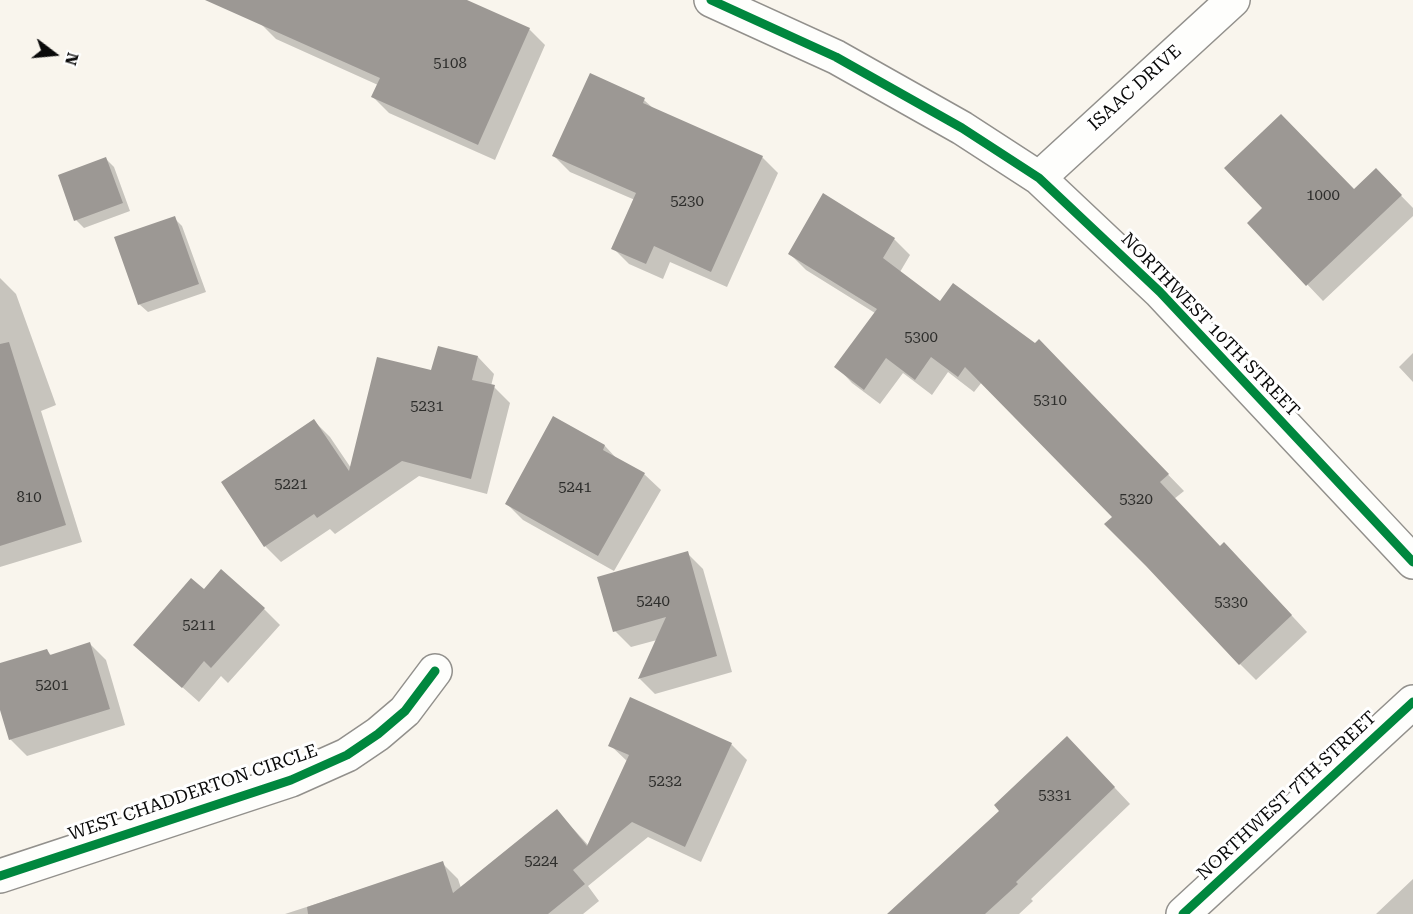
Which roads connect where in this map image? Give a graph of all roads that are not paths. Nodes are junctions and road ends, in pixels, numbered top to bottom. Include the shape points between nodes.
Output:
1 (711, 0) edge
2 (1233, 0) edge
3 (1039, 178) junction
4 (1413, 562) edge
5 (435, 671) dead end
6 (1413, 702) edge
7 (0, 876) edge
8 (1183, 914) edge

1 - 3 street, NORTHWEST 10TH STREET via 836,57 962,128
2 - 3 street, ISAAC DRIVE
3 - 4 street, NORTHWEST 10TH STREET via 1160,292
5 - 7 street, WEST CHADDERTON CIRCLE via 405,711 347,756 291,780
6 - 8 street, NORTHWEST 7TH STREET

